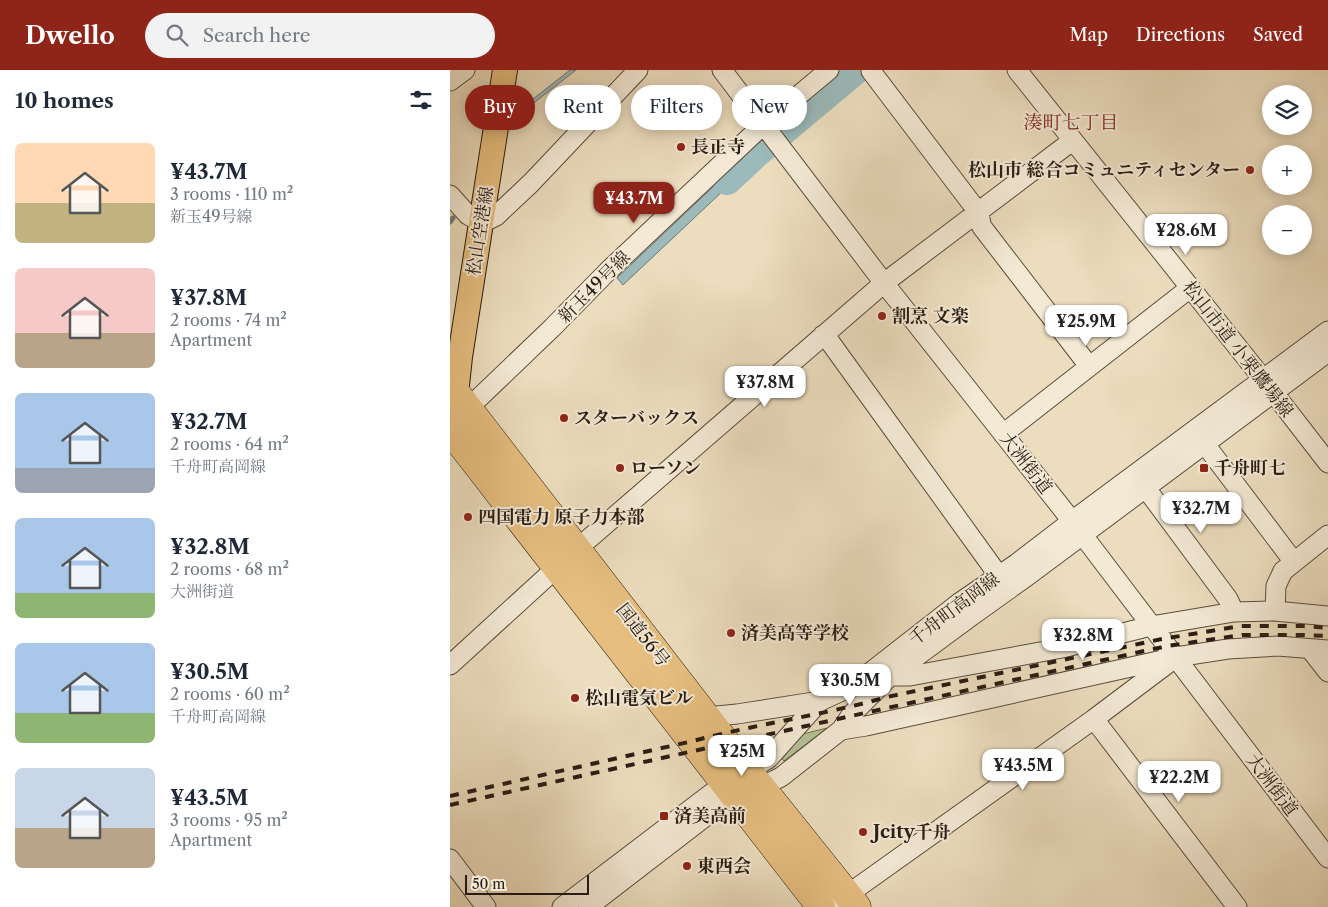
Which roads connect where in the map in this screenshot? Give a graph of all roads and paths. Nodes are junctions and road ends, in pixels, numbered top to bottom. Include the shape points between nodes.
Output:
1 (465, 70) edge
2 (505, 70) edge
3 (638, 70) edge
4 (722, 70) edge
5 (829, 70) edge
6 (1017, 70) edge
7 (871, 71) edge
8 (450, 81) edge
9 (770, 133) junction
10 (1072, 141) junction
11 (450, 195) edge
12 (978, 212) junction
13 (482, 223) junction
14 (884, 283) junction
15 (1190, 288) junction
16 (1328, 331) edge
17 (823, 335) junction
18 (1328, 352) edge
19 (1089, 366) junction
20 (1268, 386) junction
21 (454, 411) edge
22 (1003, 434) junction
23 (1199, 437) junction
24 (1328, 464) edge
25 (1141, 481) junction
26 (1077, 528) junction
27 (1328, 535) edge
28 (577, 549) junction
29 (1294, 562) junction
30 (557, 566) junction
31 (999, 576) junction
32 (1275, 611) junction
33 (1234, 612) junction
34 (1328, 616) edge
35 (1151, 626) junction
36 (1319, 650) edge
37 (1176, 657) junction
38 (450, 665) edge
39 (884, 671) junction
40 (1328, 672) edge
41 (820, 701) junction
42 (708, 717) junction
43 (1094, 719) junction
44 (841, 730) junction
45 (755, 779) junction
46 (731, 791) junction
47 (1328, 858) edge
48 (450, 860) edge
49 (852, 901) edge
50 (486, 907) edge
51 (562, 907) edge
52 (588, 907) edge
53 (821, 907) edge
54 (1237, 907) edge

1 - 8 street
2 - 13 main road, 松山空港線
3 - 13 street via 531,183 496,216
4 - 9 street, 大洲街道
5 - 9 street, 新玉49号線
6 - 10 street, 松山市道 小栗鷹場線
7 - 12 street
9 - 14 street, 大洲街道
9 - 21 street, 新玉49号線 via 608,271 552,328
10 - 12 street
10 - 15 street, 松山市道 小栗鷹場線
11 - 13 street via 468,215
12 - 14 street
12 - 19 street via 982,227
13 - 21 main road, 松山空港線
14 - 17 street
14 - 22 street, 大洲街道
15 - 19 street
15 - 20 street, 松山市道 小栗鷹場線
16 - 20 street, 千舟町高岡線
17 - 28 street
17 - 31 street
18 - 20 street, 千舟町高岡線
19 - 22 street
20 - 23 street, 千舟町高岡線
20 - 24 street, 松山市道 小栗鷹場線
21 - 28 highway, 国道56号
21 - 30 highway, 国道56号
22 - 26 street, 大洲街道
23 - 25 street, 千舟町高岡線
23 - 29 street
25 - 26 street, 千舟町高岡線
25 - 33 street via 1228,599
26 - 31 street, 千舟町高岡線
26 - 35 street, 大洲街道
26 - 39 street, 千舟町高岡線 via 1026,578
27 - 29 street
28 - 30 street
28 - 42 highway, 国道56号
29 - 32 street via 1283,572 1276,586
30 - 38 street
30 - 46 highway, 国道56号
31 - 39 street, 千舟町高岡線 via 959,603
32 - 33 street
32 - 34 street
33 - 35 street
35 - 37 street, 大洲街道
35 - 39 street via 1062,648 910,676
36 - 37 street via 1278,646
36 - 40 street
37 - 43 street
37 - 44 street
37 - 47 street, 大洲街道
39 - 41 street, 千舟町高岡線 via 863,678
39 - 44 street, 千舟町高岡線
41 - 42 street
41 - 45 street, 千舟町高岡線 via 768,759
42 - 45 highway, 国道56号
43 - 49 street
43 - 54 street
44 - 45 street, 千舟町高岡線 via 781,777
45 - 46 street, 千舟町高岡線
45 - 49 highway, 国道56号
46 - 51 street, 千舟町高岡線
46 - 52 street, 千舟町高岡線 via 714,810
46 - 53 highway, 国道56号
48 - 50 street
49 - 53 street

